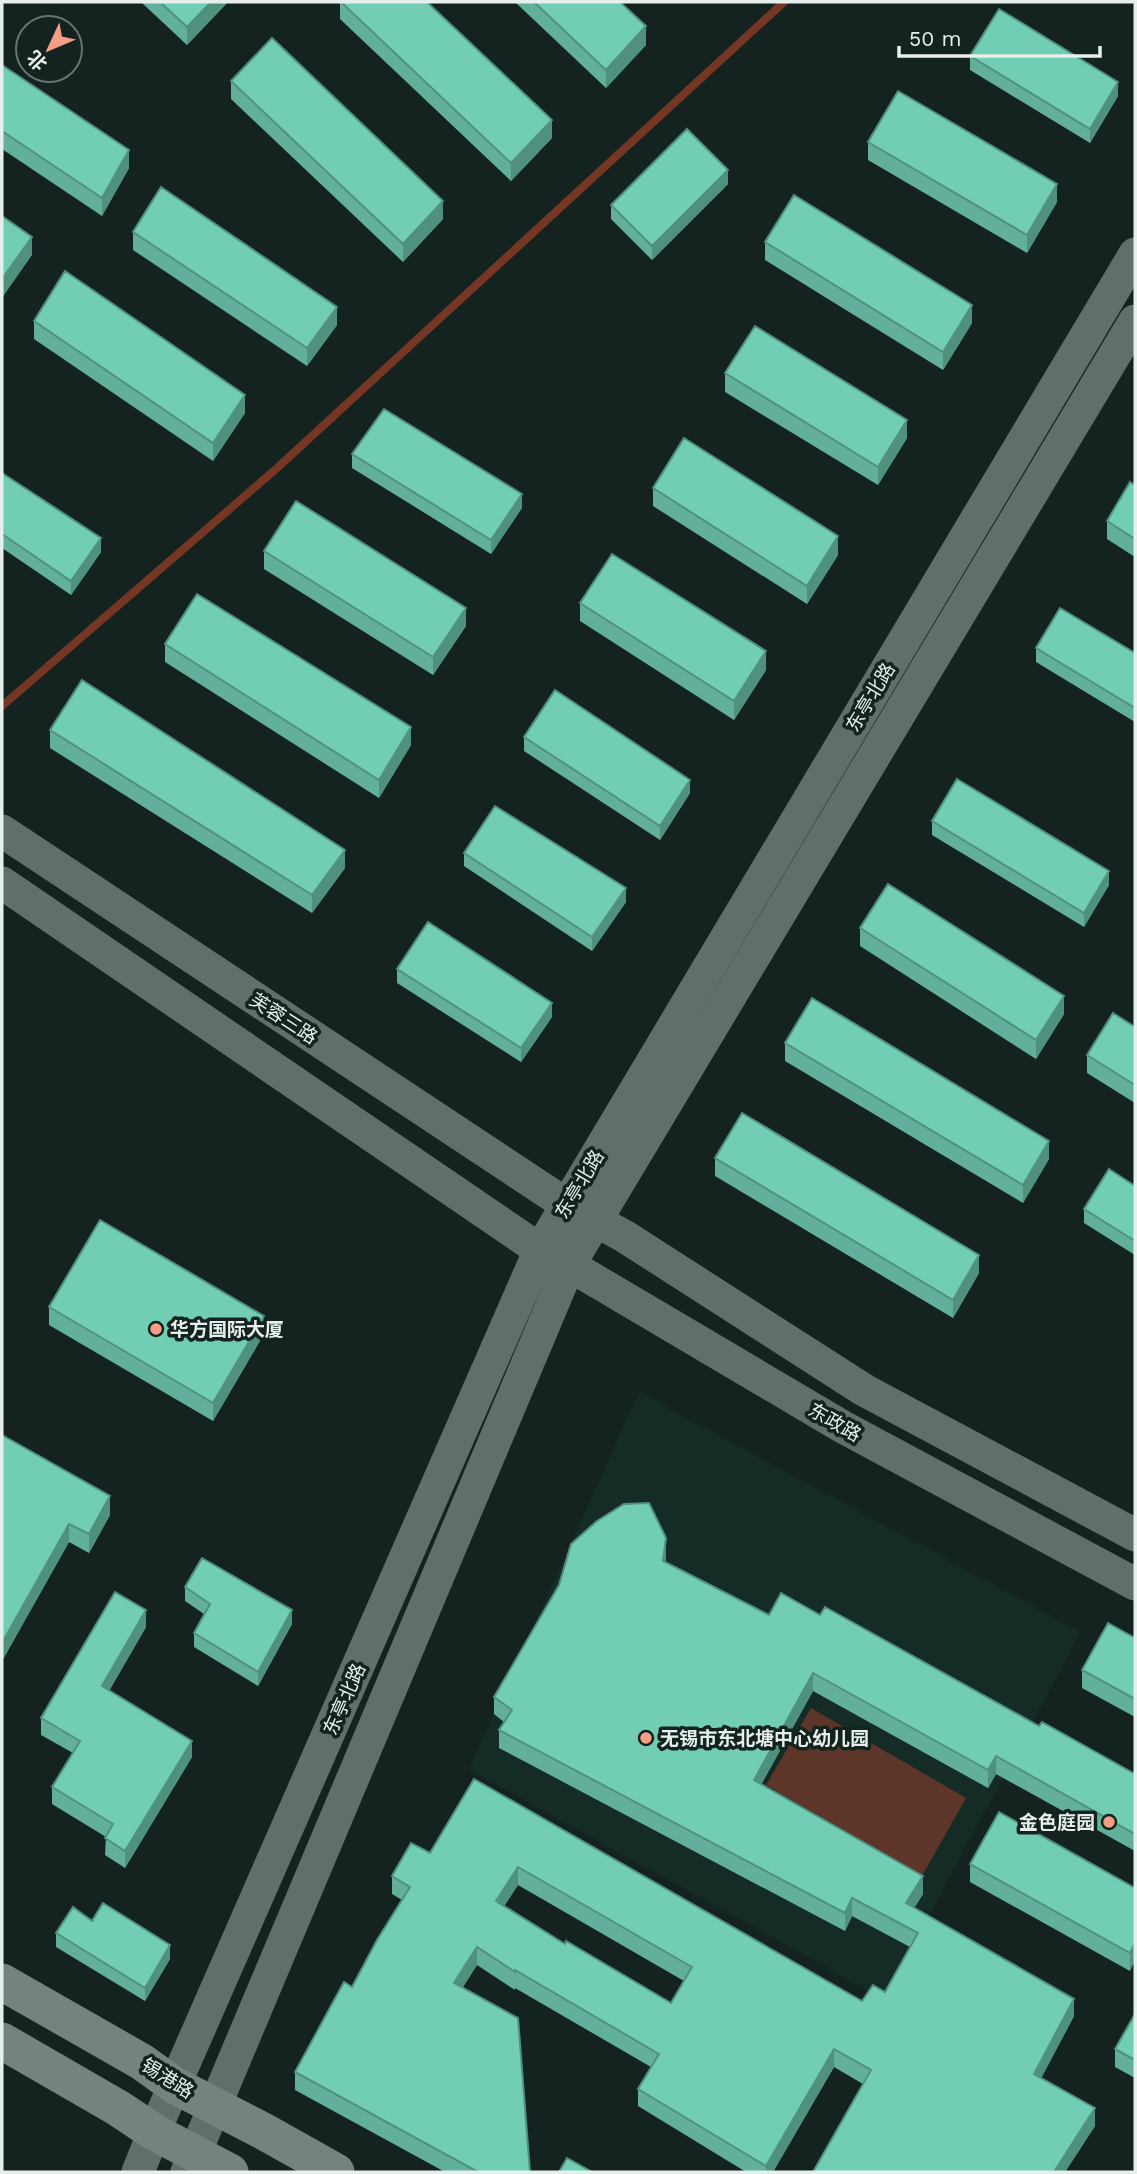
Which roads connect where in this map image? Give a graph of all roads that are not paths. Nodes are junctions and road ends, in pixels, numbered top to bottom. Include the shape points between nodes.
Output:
1 (1135, 254) edge
2 (1135, 321) edge
3 (2, 831) edge
4 (2, 883) edge
5 (567, 1205) junction
6 (596, 1220) junction
7 (540, 1250) junction
8 (569, 1265) junction
9 (1135, 1535) edge
10 (1135, 1584) edge
11 (2, 1982) edge
12 (2, 2042) edge
13 (174, 2085) junction
14 (214, 2106) junction
15 (154, 2132) junction
16 (190, 2163) edge
17 (138, 2172) edge
18 (230, 2172) edge
19 (335, 2172) edge

1 - 5 main road, 东亭北路
2 - 6 main road, 东亭北路
3 - 5 main road, 芙蓉三路
4 - 7 main road
5 - 6 main road
5 - 7 main road, 东亭北路
6 - 8 main road, 东亭北路
6 - 9 main road via 864,1390
7 - 8 main road, 东政路
7 - 13 main road, 东亭北路
8 - 10 main road, 东政路 via 843,1427
8 - 14 main road, 东亭北路
11 - 13 main road, 锡港路
12 - 15 main road
13 - 14 main road, 锡港路
13 - 15 main road, 东亭北路
14 - 16 main road, 东亭北路
14 - 19 main road, 锡港路
15 - 16 main road
15 - 17 main road, 东亭北路
16 - 18 main road

